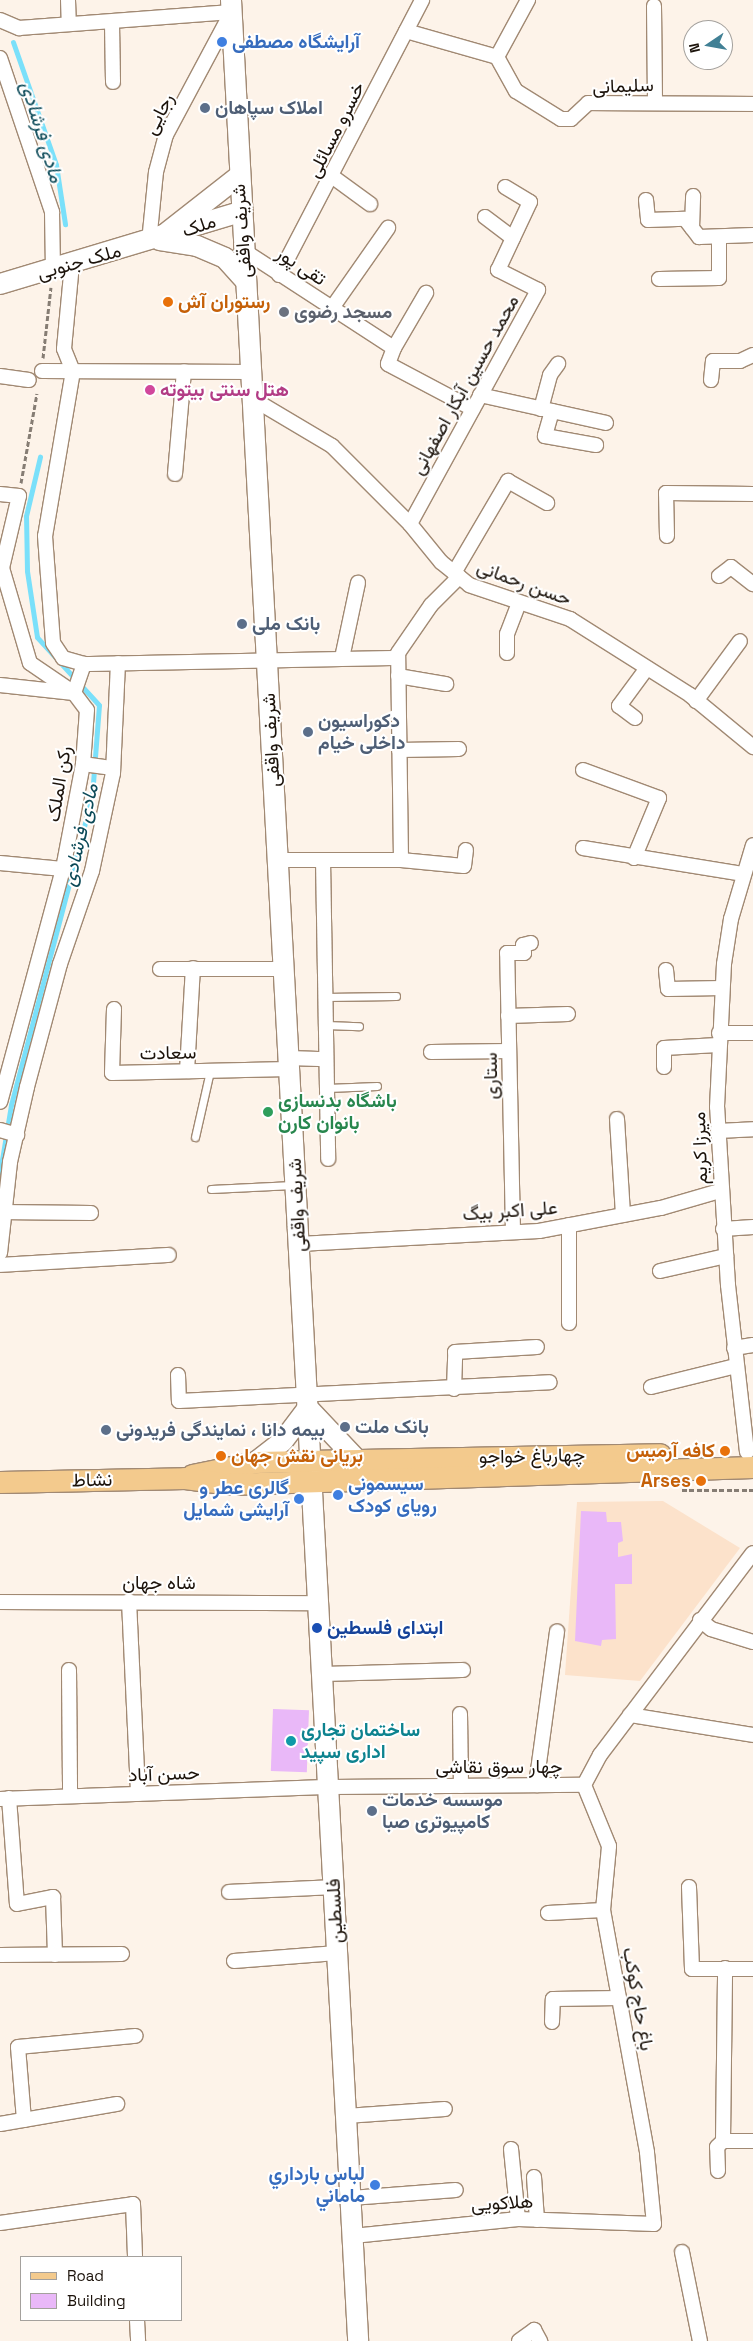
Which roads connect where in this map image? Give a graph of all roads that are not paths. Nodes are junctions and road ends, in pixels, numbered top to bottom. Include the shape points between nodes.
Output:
1 (68, 0) edge
2 (422, 0) edge
3 (528, 0) edge
4 (231, 6) edge
5 (654, 6) dead end
6 (0, 20) edge
7 (69, 23) junction
8 (112, 24) junction
9 (406, 31) junction
10 (497, 57) junction
11 (0, 58) edge
12 (112, 82) dead end
13 (655, 103) junction
14 (753, 104) edge
15 (239, 176) junction
16 (333, 177) junction
17 (505, 187) dead end
18 (693, 196) dead end
19 (646, 200) dead end
20 (370, 204) dead end
21 (485, 217) dead end
22 (241, 220) junction
23 (388, 228) dead end
24 (692, 228) junction
25 (753, 235) edge
26 (719, 237) junction
27 (513, 238) junction
28 (153, 241) junction
29 (243, 250) junction
30 (62, 267) junction
31 (279, 275) junction
32 (659, 279) dead end
33 (245, 280) junction
34 (0, 284) edge
35 (426, 293) dead end
36 (332, 308) junction
37 (394, 348) junction
38 (753, 355) edge
39 (558, 364) dead end
40 (42, 371) road end
41 (73, 371) junction
42 (184, 371) junction
43 (251, 372) junction
44 (0, 376) edge
45 (29, 380) dead end
46 (711, 380) dead end
47 (480, 395) junction
48 (252, 398) junction
49 (473, 409) junction
50 (546, 410) junction
51 (606, 423) dead end
52 (596, 445) dead end
53 (175, 474) dead end
54 (0, 494) edge
55 (753, 494) edge
56 (547, 503) dead end
57 (410, 524) junction
58 (667, 536) dead end
59 (456, 575) junction
60 (719, 576) dead end
61 (358, 582) dead end
62 (753, 584) edge
63 (519, 603) junction
64 (740, 641) dead end
65 (508, 653) dead end
66 (342, 658) junction
67 (398, 658) junction
68 (267, 659) junction
69 (118, 663) junction
70 (84, 664) junction
71 (647, 668) junction
72 (398, 676) junction
73 (446, 684) dead end
74 (0, 686) edge
75 (74, 693) junction
76 (696, 701) junction
77 (635, 718) dead end
78 (752, 743) edge
79 (458, 749) dead end
80 (399, 750) junction
81 (83, 764) junction
82 (113, 768) junction
83 (583, 770) dead end
84 (753, 845) edge
85 (583, 848) dead end
86 (466, 850) dead end
87 (634, 858) junction
88 (278, 860) junction
89 (323, 860) junction
90 (401, 860) junction
91 (0, 864) edge
92 (63, 869) junction
93 (744, 874) junction
94 (531, 942) dead end
95 (193, 968) junction
96 (160, 969) dead end
97 (284, 969) junction
98 (666, 970) dead end
99 (722, 988) junction
100 (396, 996) dead end
101 (325, 997) junction
102 (114, 1009) dead end
103 (568, 1014) dead end
104 (508, 1016) junction
105 (326, 1025) junction
106 (359, 1026) dead end
107 (753, 1034) edge
108 (718, 1039) junction
109 (509, 1051) junction
110 (431, 1052) dead end
111 (326, 1059) junction
112 (4, 1063) edge
113 (289, 1064) junction
114 (664, 1067) dead end
115 (210, 1070) junction
116 (187, 1071) junction
117 (377, 1086) dead end
118 (326, 1088) junction
119 (0, 1102) edge
120 (617, 1119) dead end
121 (753, 1129) edge
122 (0, 1130) edge
123 (718, 1131) junction
124 (17, 1135) junction
125 (195, 1137) dead end
126 (328, 1159) dead end
127 (296, 1184) junction
128 (210, 1189) dead end
129 (720, 1191) junction
130 (2, 1212) edge
131 (91, 1213) dead end
132 (623, 1215) junction
133 (569, 1225) junction
134 (753, 1227) edge
135 (724, 1229) junction
136 (513, 1231) junction
137 (299, 1244) junction
138 (0, 1253) edge
139 (169, 1255) dead end
140 (726, 1256) junction
141 (0, 1265) edge
142 (660, 1271) dead end
143 (569, 1323) dead end
144 (753, 1345) edge
145 (537, 1348) dead end
146 (734, 1348) junction
147 (736, 1366) junction
148 (178, 1375) dead end
149 (550, 1382) dead end
150 (651, 1387) dead end
151 (454, 1390) junction
152 (308, 1400) junction
153 (751, 1457) edge
154 (357, 1460) junction
155 (256, 1462) junction
156 (312, 1471) junction
157 (185, 1478) junction
158 (3, 1483) edge
159 (753, 1553) edge
160 (129, 1601) junction
161 (0, 1602) edge
162 (319, 1603) junction
163 (700, 1620) junction
164 (557, 1631) dead end
165 (753, 1642) edge
166 (70, 1670) dead end
167 (464, 1670) dead end
168 (324, 1674) junction
169 (460, 1714) dead end
170 (630, 1715) junction
171 (753, 1735) edge
172 (584, 1785) junction
173 (461, 1786) junction
174 (536, 1786) junction
175 (330, 1787) junction
176 (138, 1794) junction
177 (70, 1796) junction
178 (4, 1799) edge
179 (334, 1887) junction
180 (689, 1887) dead end
181 (229, 1892) dead end
182 (604, 1910) junction
183 (548, 1913) dead end
184 (338, 1952) junction
185 (122, 1954) dead end
186 (0, 1955) edge
187 (55, 1955) junction
188 (234, 1961) dead end
189 (725, 1968) junction
190 (753, 1969) edge
191 (619, 1998) junction
192 (552, 2022) dead end
193 (135, 2036) dead end
194 (117, 2104) dead end
195 (445, 2109) dead end
196 (348, 2116) junction
197 (24, 2120) junction
198 (0, 2124) edge
199 (753, 2140) edge
200 (723, 2141) junction
201 (511, 2149) dead end
202 (718, 2171) dead end
203 (534, 2177) dead end
204 (456, 2190) dead end
205 (352, 2198) junction
206 (518, 2219) junction
207 (538, 2220) junction
208 (0, 2223) edge
209 (654, 2224) joint
210 (353, 2236) junction
211 (682, 2252) dead end
212 (135, 2256) edge
213 (137, 2321) edge
214 (138, 2341) edge
215 (360, 2341) edge
216 (519, 2341) edge
217 (540, 2341) edge
218 (700, 2341) edge

1 - 7 street
2 - 9 street, خسرو مسائلی
3 - 10 street
4 - 8 street
4 - 15 main road, شریف واقفی
4 - 28 street, رجایی via 166,135 156,172
5 - 13 street
6 - 7 street via 19,28
7 - 8 street
8 - 12 street
9 - 10 street
9 - 16 street, خسرو مسائلی
10 - 13 street, سلیمانی via 516,91 561,119 571,119 588,103
11 - 30 street via 52,212
13 - 14 street, سلیمانی
15 - 22 main road, شریف واقفی
15 - 28 main road
16 - 20 street
16 - 31 street, خسرو مسائلی
17 - 27 street, محمد حسین آبکار اصفهانی via 530,202
18 - 24 street
19 - 24 street via 648,220 685,219
21 - 27 street
22 - 28 main road, ملک
22 - 29 main road, شریف واقفی
23 - 36 street
24 - 26 street via 699,237
25 - 26 street
26 - 32 street via 719,278
27 - 47 street, محمد حسین آبکار اصفهانی via 498,270 538,290
28 - 30 main road, ملک جنوبی
28 - 33 main road via 197,246 225,258
29 - 31 street, تقی پور
29 - 33 main road, شریف واقفی
30 - 34 main road, ملک جنوبی
30 - 41 street via 64,349
31 - 36 street, تقی پور
33 - 43 main road, شریف واقفی
35 - 37 street
36 - 37 street, تقی پور
37 - 49 street via 388,364
38 - 46 street via 740,361 713,362
39 - 50 street via 550,375
40 - 41 street
41 - 42 street
41 - 70 street via 45,536 53,642 63,658
42 - 43 street
42 - 53 street
43 - 48 main road, شریف واقفی
44 - 45 street
47 - 49 street, محمد حسین آبکار اصفهانی
47 - 50 street
48 - 57 street, حسن رحمانی via 332,446
48 - 68 main road, شریف واقفی
49 - 57 street, محمد حسین آبکار اصفهانی
50 - 51 street
50 - 52 street via 545,436
54 - 75 street, رکن الملک via 19,496 2,568 15,623 30,663
55 - 58 street via 666,492
56 - 59 street via 508,481
57 - 59 street, حسن رحمانی
59 - 63 street, حسن رحمانی
59 - 67 street via 406,637
60 - 62 street via 731,567
61 - 66 street
63 - 65 street via 507,634
63 - 71 street, حسن رحمانی via 549,609 570,619
64 - 76 street
66 - 67 street
66 - 68 street
67 - 72 street
68 - 69 street
68 - 88 main road, شریف واقفی
69 - 70 street
69 - 82 street
70 - 75 street
71 - 76 street, حسن رحمانی
71 - 77 street via 619,706
72 - 73 street
72 - 80 street
74 - 75 street
75 - 81 street, رکن الملک via 87,710
76 - 78 street, حسن رحمانی
79 - 80 street
80 - 90 street
81 - 82 street
81 - 92 street, رکن الملک
82 - 124 street via 92,871 60,964
83 - 87 street via 660,798
84 - 93 street, میرزا کریم
85 - 87 street
86 - 90 street via 464,866
87 - 93 street
88 - 89 street
88 - 97 main road, شریف واقفی
89 - 90 street
89 - 101 street
91 - 92 street
92 - 112 street, رکن الملک
93 - 99 street, میرزا کریم via 731,919
94 - 104 street, ستاری via 523,945 524,953 507,953
95 - 96 street
95 - 97 street
95 - 116 street
97 - 113 main road, شریف واقفی
98 - 99 street via 668,989
99 - 108 street, میرزا کریم
100 - 101 lane
101 - 105 street
102 - 116 street, سعادت via 112,1072
103 - 104 street
104 - 109 street, ستاری
105 - 106 lane
105 - 111 street
107 - 108 street
108 - 114 street via 664,1048
108 - 123 street, میرزا کریم
109 - 110 street
109 - 136 street, ستاری
111 - 113 street, سعادت
111 - 118 street
112 - 119 street, رکن الملک
113 - 115 street, سعادت
113 - 127 main road, شریف واقفی
115 - 116 street, سعادت
115 - 125 lane
117 - 118 lane
118 - 126 street
120 - 132 street
121 - 123 street
122 - 124 street
123 - 129 street, میرزا کریم
124 - 130 street
127 - 128 lane
127 - 137 main road, شریف واقفی
129 - 132 street, علی اکبر بیگ
129 - 135 street, میرزا کریم
130 - 131 street
130 - 138 street
132 - 133 street, علی اکبر بیگ
133 - 136 street, علی اکبر بیگ
133 - 143 street
134 - 135 street
135 - 140 street, میرزا کریم
136 - 137 street, علی اکبر بیگ
137 - 152 main road, شریف واقفی
139 - 141 street
140 - 142 street
140 - 146 street, میرزا کریم
144 - 146 street
145 - 151 street via 455,1352
146 - 147 street, میرزا کریم
147 - 150 street
147 - 153 street, میرزا کریم
148 - 152 street via 179,1401
149 - 151 street
151 - 152 street
152 - 154 main road
152 - 155 main road via 283,1441
152 - 156 main road, شریف واقفی
153 - 154 main road, چهارباغ خواجو
153 - 156 main road, چهارباغ خواجو
154 - 156 main road, چهارباغ خواجو
155 - 156 main road, نشاط
155 - 157 main road, نشاط
156 - 157 main road, نشاط via 229,1484
156 - 162 main road, فلسطین
156 - 168 lane
157 - 158 main road, نشاط
159 - 163 street, چهار سوق نقاشی
160 - 161 street, شاه جهان
160 - 162 street, شاه جهان
160 - 176 street
162 - 168 main road, فلسطین
163 - 165 street via 711,1629
163 - 170 street, چهار سوق نقاشی
164 - 174 street
166 - 177 street
167 - 168 street
168 - 175 main road, فلسطین
169 - 173 street
170 - 171 street
170 - 172 street, چهار سوق نقاشی via 586,1774
172 - 174 street, چهار سوق نقاشی
172 - 182 street, باغ حاج کوکب via 608,1846
173 - 174 street, چهار سوق نقاشی
173 - 175 street, چهار سوق نقاشی
175 - 176 street, حسن آباد
175 - 179 main road, فلسطین
175 - 196 lane
176 - 177 street, حسن آباد
177 - 178 street, حسن آباد
178 - 187 street via 17,1904 53,1897
179 - 181 street
179 - 184 main road, فلسطین
180 - 189 street via 692,1969
182 - 183 street
182 - 191 street, باغ حاج کوکب
184 - 188 street
184 - 196 main road, فلسطین
185 - 187 street
186 - 187 street
189 - 190 street
189 - 200 street
191 - 192 street via 553,1998
191 - 209 street, باغ حاج کوکب via 647,2152
193 - 197 street via 18,2047
194 - 197 street
195 - 196 street
196 - 205 main road, فلسطین
197 - 198 street
199 - 200 street
200 - 202 street via 717,2147
201 - 206 street
203 - 207 street
204 - 205 street
205 - 210 main road, فلسطین
205 - 215 lane
206 - 207 street, هلاکویی
206 - 210 street, هلاکویی
207 - 209 street, هلاکویی
208 - 212 street via 133,2204
210 - 215 main road, فلسطین
211 - 218 street
213 - 214 street
216 - 217 street via 534,2330

